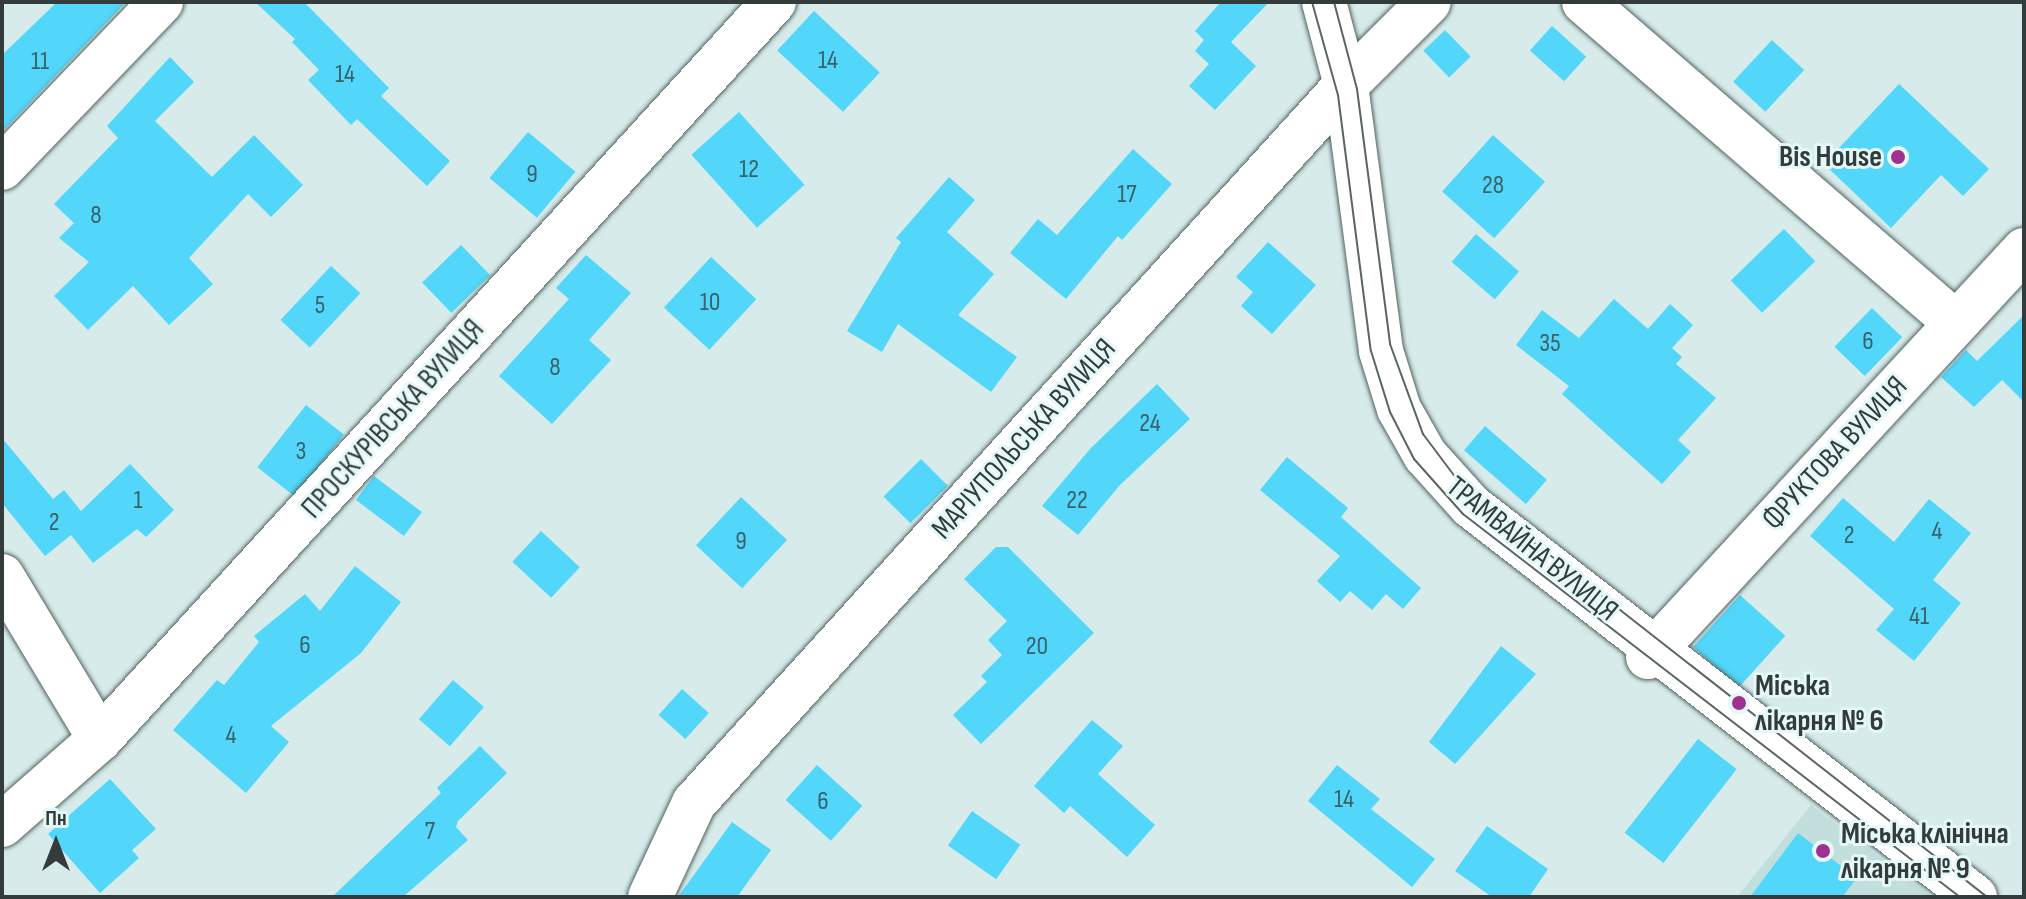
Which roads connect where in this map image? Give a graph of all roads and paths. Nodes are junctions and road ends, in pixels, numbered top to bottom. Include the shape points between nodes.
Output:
1 (161, 2) edge
2 (774, 2) edge
3 (1324, 2) edge
4 (1429, 2) edge
5 (1584, 2) edge
6 (1346, 85) junction
7 (2, 168) edge
8 (2024, 250) edge
9 (1955, 322) junction
10 (2, 576) edge
11 (1652, 653) junction
12 (100, 739) junction
13 (2, 825) edge
14 (650, 897) edge
15 (1975, 897) edge

1 - 7 street
2 - 12 street, ПРОСКУРІВСЬКА ВУЛИЦЯ
3 - 6 street, ТРАМВАЙНА ВУЛИЦЯ
4 - 6 street, МАРІУПОЛЬСЬКА ВУЛИЦЯ
5 - 9 street
6 - 11 street, ТРАМВАЙНА ВУЛИЦЯ via 1381,351 1413,438 1471,506
6 - 14 street, МАРІУПОЛЬСЬКА ВУЛИЦЯ via 694,803
8 - 9 street, ФРУКТОВА ВУЛИЦЯ
9 - 11 street, ФРУКТОВА ВУЛИЦЯ
10 - 12 street
11 - 15 street, ТРАМВАЙНА ВУЛИЦЯ
12 - 13 street, ПРОСКУРІВСЬКА ВУЛИЦЯ

